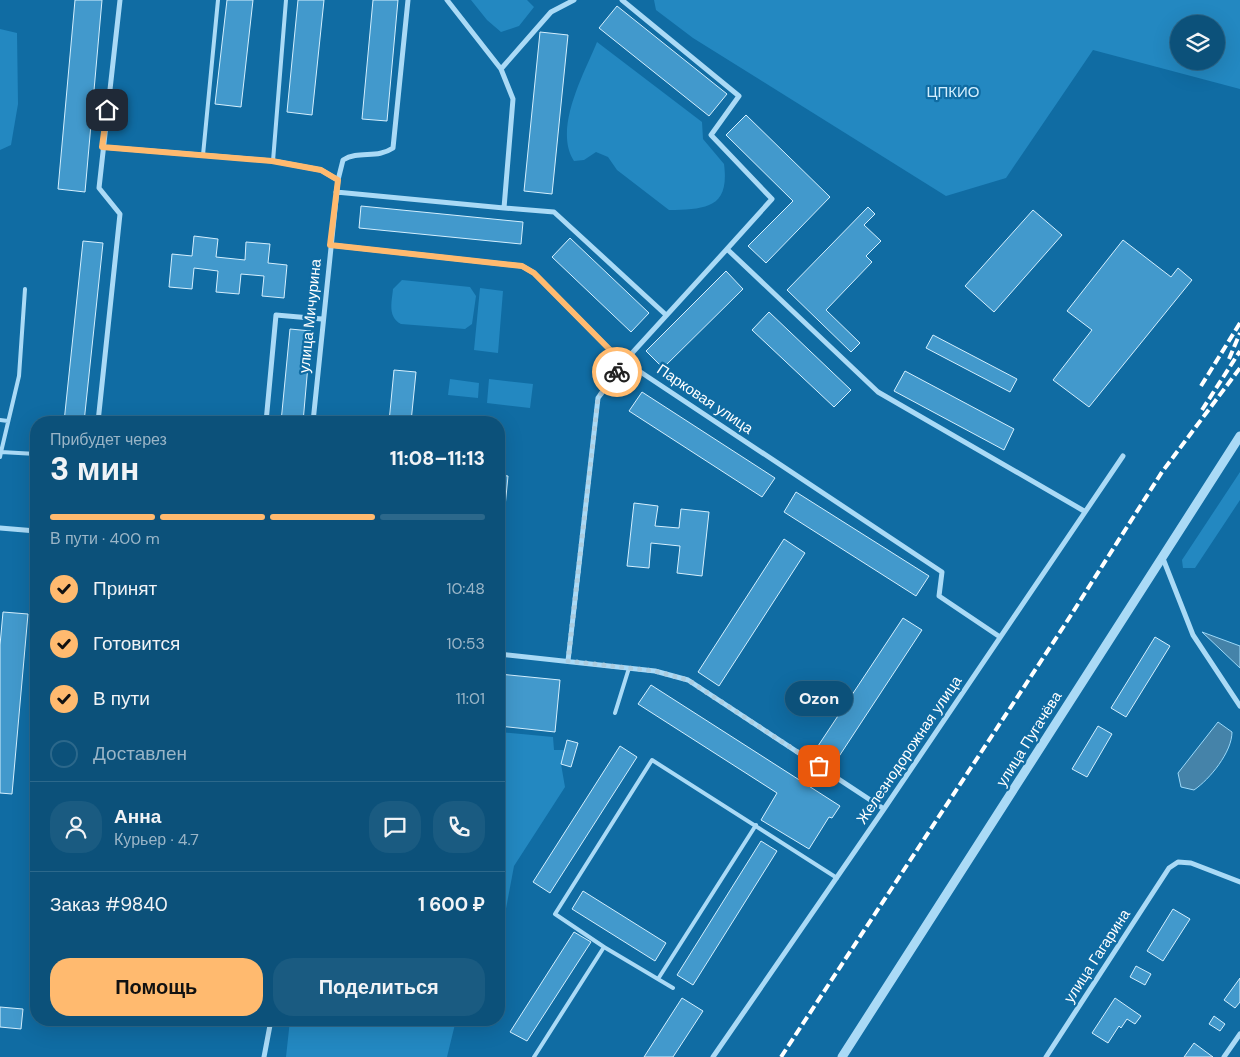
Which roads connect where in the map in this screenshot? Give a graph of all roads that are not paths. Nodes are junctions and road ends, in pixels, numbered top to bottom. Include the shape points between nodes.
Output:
1 (120, 0) edge
2 (218, 0) edge
3 (286, 0) edge
4 (408, 0) edge
5 (447, 0) edge
6 (574, 0) edge
7 (622, 0) edge
8 (501, 69) junction
9 (102, 147) junction
10 (203, 155) junction
11 (272, 161) junction
12 (338, 180) junction
13 (336, 192) junction
14 (504, 208) junction
15 (330, 245) junction
16 (727, 249) junction
17 (25, 289) dead end
18 (666, 314) junction
19 (322, 319) junction
20 (623, 363) junction
21 (99, 416) edge
22 (267, 416) edge
23 (314, 416) edge
24 (0, 420) edge
25 (8, 421) junction
26 (1240, 436) edge
27 (30, 454) edge
28 (0, 455) edge
29 (1123, 456) dead end
30 (1084, 511) junction
31 (0, 528) edge
32 (30, 530) edge
33 (1162, 556) junction
34 (1000, 637) junction
35 (505, 655) edge
36 (568, 661) junction
37 (629, 668) junction
38 (1240, 706) edge
39 (615, 713) dead end
40 (884, 810) junction
41 (756, 825) junction
42 (837, 878) junction
43 (1240, 882) edge
44 (604, 947) junction
45 (658, 979) junction
46 (673, 988) dead end
47 (270, 1026) edge
48 (1240, 1034) edge
49 (264, 1057) edge
50 (534, 1057) edge
51 (713, 1057) edge
52 (842, 1057) edge
53 (1046, 1057) edge
54 (1224, 1057) edge

1 - 9 street
2 - 10 lane
3 - 11 lane
4 - 12 street, улица Мичурина via 393,148 385,154 352,154 343,160
5 - 8 street
6 - 8 street via 550,12
7 - 16 street via 740,96 711,135 772,199
8 - 14 street via 513,99
9 - 10 street
9 - 21 street via 99,188 120,214
10 - 11 street
11 - 12 street via 321,170
12 - 13 street, улица Мичурина
13 - 14 street
13 - 15 street, улица Мичурина
14 - 18 street via 554,212
15 - 19 street, улица Мичурина
15 - 20 street, Парковая улица via 522,266 534,273
16 - 18 street
16 - 30 street via 878,392
17 - 25 lane via 21,362
18 - 20 street
19 - 22 street via 276,315
19 - 23 street, улица Мичурина
20 - 34 street, Парковая улица via 942,572 939,596
20 - 36 street via 598,398
24 - 25 lane
25 - 28 lane
26 - 33 street, улица Пугачёва
27 - 28 lane
29 - 30 street, Железнодорожная улица
30 - 34 street, Железнодорожная улица
31 - 32 street
33 - 38 street via 1193,635
33 - 52 street, улица Пугачёва
34 - 40 street, Железнодорожная улица
35 - 36 street
36 - 37 street
37 - 39 lane
37 - 40 street via 688,680
40 - 42 street, Железнодорожная улица
41 - 42 lane
41 - 44 lane via 652,760 555,914
41 - 45 lane
42 - 51 street, Железнодорожная улица
43 - 53 street, улица Гагарина via 1191,863 1178,862 1169,868
44 - 45 lane
44 - 50 lane
45 - 46 lane
47 - 49 street
48 - 54 street

